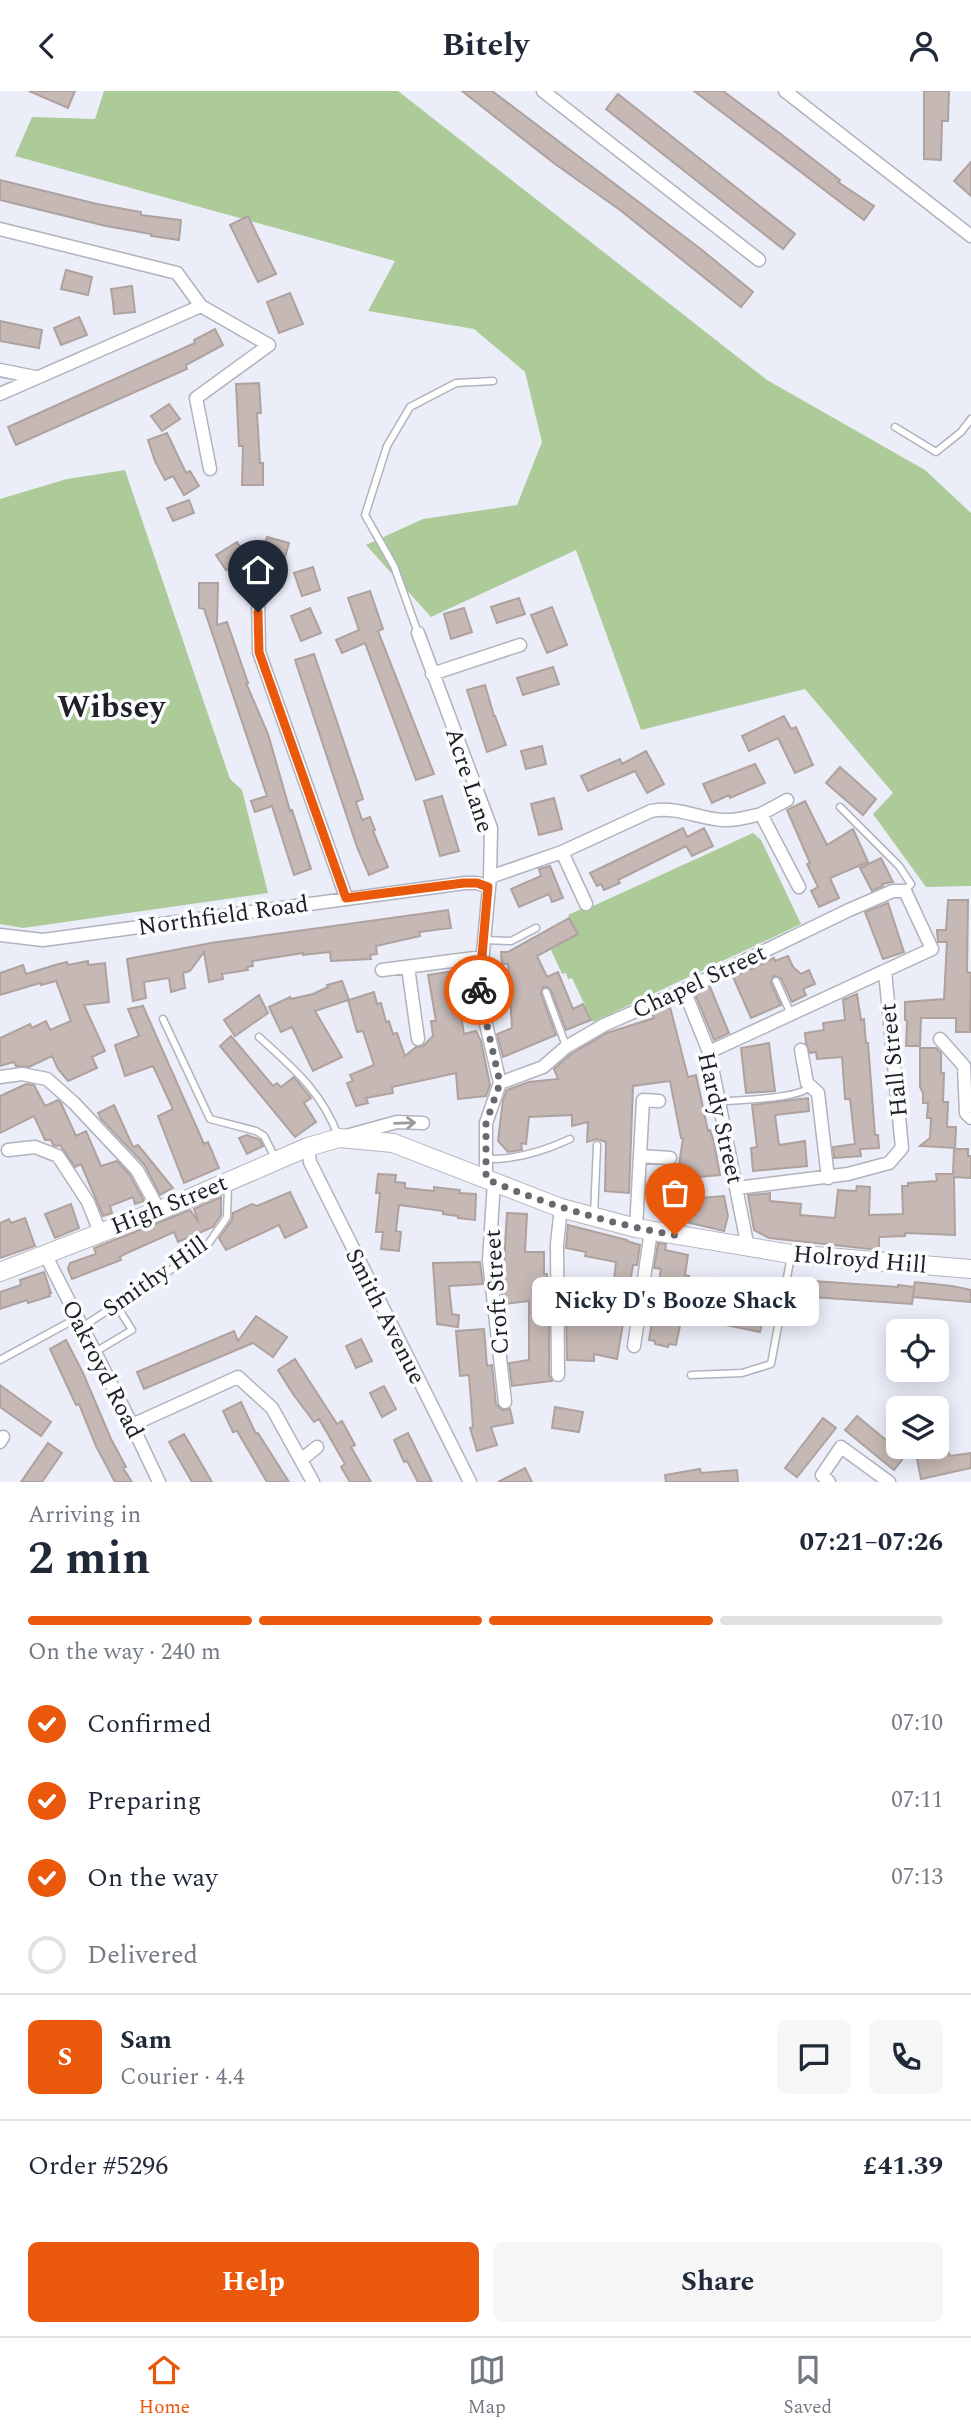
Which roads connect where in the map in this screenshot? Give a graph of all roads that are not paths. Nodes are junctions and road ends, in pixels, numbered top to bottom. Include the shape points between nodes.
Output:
1 (542, 91) edge
2 (790, 93) edge
3 (0, 229) edge
4 (971, 236) edge
5 (759, 260) dead end
6 (201, 306) junction
7 (0, 370) edge
8 (36, 377) junction
9 (493, 381) dead end
10 (0, 394) edge
11 (971, 419) edge
12 (895, 427) dead end
13 (210, 469) dead end
14 (258, 592) dead end
15 (418, 633) joint
16 (520, 645) dead end
17 (432, 674) junction
18 (787, 800) dead end
19 (840, 807) dead end
20 (761, 814) junction
21 (562, 852) junction
22 (489, 882) junction
23 (799, 887) dead end
24 (905, 891) junction
25 (346, 898) junction
26 (586, 904) dead end
27 (536, 927) dead end
28 (0, 935) edge
29 (484, 940) junction
30 (482, 957) junction
31 (408, 967) junction
32 (382, 970) dead end
33 (885, 971) junction
34 (776, 981) dead end
35 (684, 990) junction
36 (546, 992) dead end
37 (791, 1014) junction
38 (163, 1020) dead end
39 (260, 1037) dead end
40 (418, 1039) dead end
41 (940, 1039) dead end
42 (566, 1047) junction
43 (801, 1050) dead end
44 (709, 1052) junction
45 (0, 1077) edge
46 (500, 1083) junction
47 (811, 1086) junction
48 (659, 1101) dead end
49 (719, 1102) junction
50 (971, 1118) edge
51 (423, 1122) dead end
52 (339, 1138) junction
53 (570, 1139) dead end
54 (597, 1145) dead end
55 (308, 1147) junction
56 (8, 1150) dead end
57 (640, 1156) junction
58 (670, 1158) dead end
59 (487, 1159) junction
60 (276, 1160) junction
61 (828, 1178) junction
62 (228, 1180) junction
63 (490, 1181) junction
64 (737, 1188) junction
65 (561, 1208) junction
66 (159, 1210) junction
67 (594, 1217) junction
68 (643, 1230) junction
69 (100, 1232) junction
70 (748, 1248) junction
71 (791, 1254) junction
72 (46, 1256) junction
73 (971, 1269) edge
74 (0, 1272) edge
75 (120, 1311) dead end
76 (79, 1322) junction
77 (634, 1346) dead end
78 (94, 1352) junction
79 (0, 1360) edge
80 (558, 1375) dead end
81 (691, 1375) dead end
82 (505, 1402) dead end
83 (132, 1425) junction
84 (317, 1447) dead end
85 (301, 1460) junction
86 (159, 1482) edge
87 (313, 1482) edge
88 (470, 1482) edge
89 (829, 1482) edge
90 (889, 1482) edge

1 - 5 street
2 - 4 street
3 - 6 street via 177,273
6 - 8 street
6 - 13 street via 270,345 196,398
7 - 8 street
8 - 10 street
9 - 15 lane via 456,383 410,407 387,446 365,515 394,566
11 - 12 lane via 936,452
14 - 25 street via 259,652
15 - 17 street, Acre Lane
16 - 17 street
17 - 22 street, Acre Lane via 491,828
18 - 20 street
19 - 24 lane via 899,866 911,884
20 - 21 street via 720,820 667,808 651,811
20 - 23 street
21 - 22 street
21 - 26 street
22 - 25 street, Northfield Road
22 - 29 street, Acre Lane
24 - 33 street via 932,949
24 - 35 street, Chapel Street via 893,891 849,910
25 - 28 street, Northfield Road via 43,940
27 - 29 lane via 512,940
29 - 30 street, Acre Lane
30 - 31 street
30 - 46 street, Acre Lane via 479,995
31 - 32 street
31 - 40 street
33 - 37 street
33 - 61 street, Hall Street via 902,1149 889,1163
34 - 37 lane
35 - 42 street, Chapel Street
35 - 44 street, Hardy Street
36 - 42 lane
37 - 44 street
38 - 60 lane via 210,1119 256,1131 264,1136
39 - 52 lane via 302,1076 328,1110
41 - 50 street via 964,1066 966,1113
42 - 46 street, Chapel Street via 543,1067
43 - 47 street
44 - 49 street, Hardy Street
45 - 66 street via 22,1074 47,1079 137,1170
46 - 59 street via 486,1123
47 - 49 lane via 787,1095
47 - 61 street via 818,1093
48 - 57 street via 643,1100
49 - 64 street, Hardy Street
52 -> 51 street, High Street via 397,1122
52 - 55 main road, High Street
52 - 63 main road, High Street via 393,1143
53 - 59 lane via 507,1160
54 - 67 lane
55 - 60 main road, High Street
55 - 88 street, Smith Avenue via 310,1163
56 - 69 street via 35,1147 58,1156 88,1202
57 - 58 street
57 - 68 street
59 - 63 street
60 - 62 main road, High Street
61 - 64 street
62 - 66 main road, High Street
62 - 76 lane, Smithy Hill via 228,1217 206,1247
63 - 65 main road, High Street
63 - 82 street, Croft Street via 489,1260
64 - 70 street, Hardy Street
65 - 67 main road, High Street
65 - 80 street
66 - 69 main road, High Street
67 - 68 main road, High Street
68 - 70 main road, High Street
68 - 77 street
69 - 72 main road, High Street
70 - 71 main road, Holroyd Hill
71 - 73 main road, Holroyd Hill
71 - 81 lane via 771,1364 742,1373
72 - 74 main road, High Street
72 - 76 street, Oakroyd Road
75 - 78 lane via 132,1330
76 - 78 street, Oakroyd Road
76 - 79 lane, Smithy Hill
78 - 83 street, Oakroyd Road
83 - 85 street via 239,1377 272,1408
83 - 86 street, Oakroyd Road
84 - 85 street
85 - 87 street
89 - 90 street via 822,1475 841,1447

